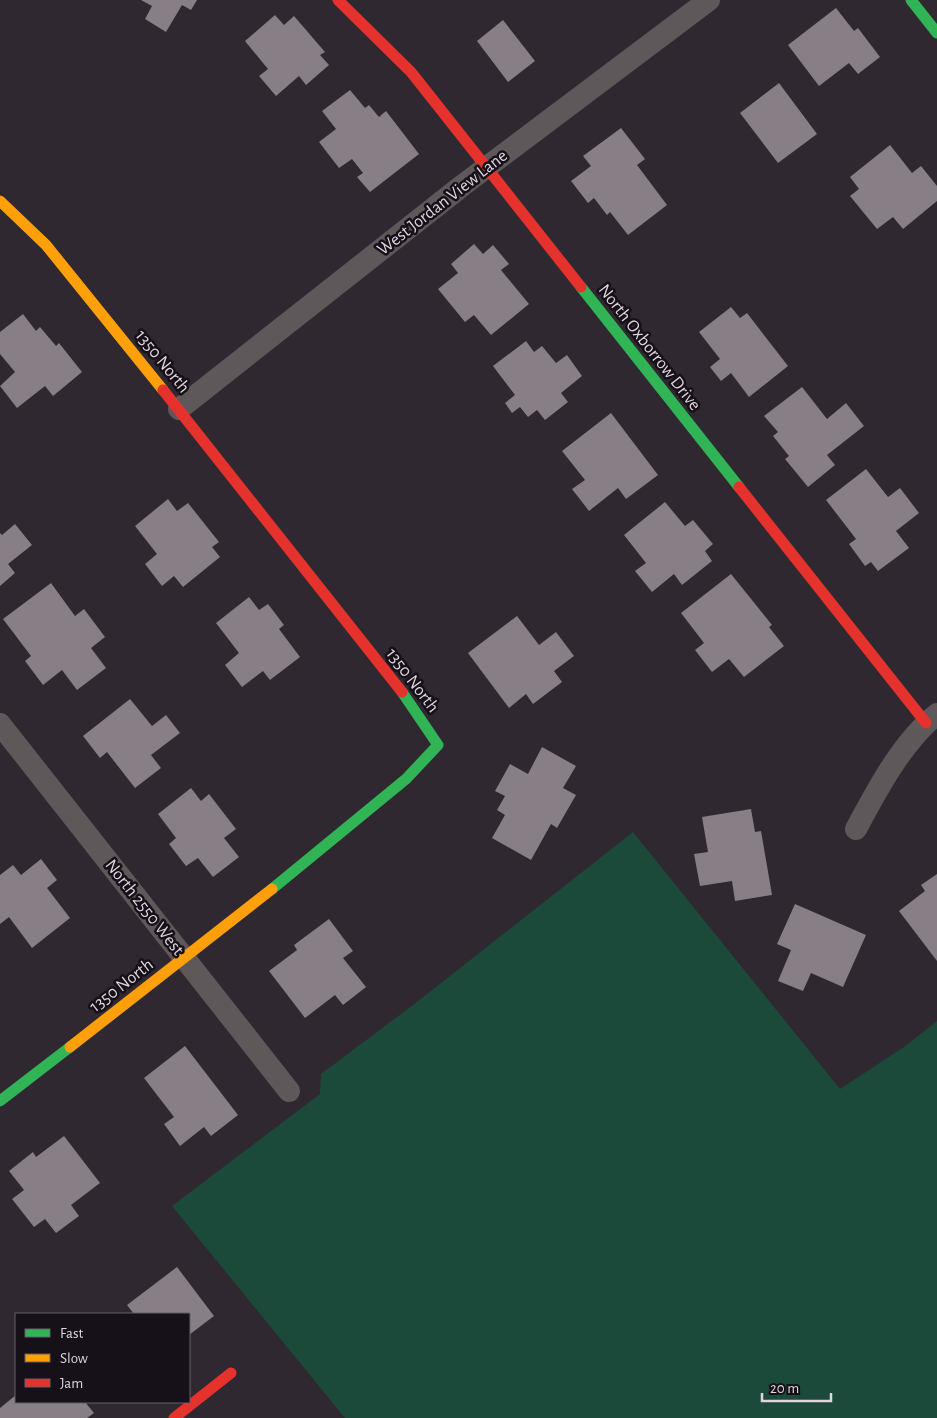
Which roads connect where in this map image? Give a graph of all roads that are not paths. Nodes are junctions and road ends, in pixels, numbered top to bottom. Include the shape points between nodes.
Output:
1 (338, 0) edge
2 (709, 0) edge
3 (911, 0) edge
4 (937, 34) edge
5 (486, 168) junction
6 (0, 201) edge
7 (179, 409) junction
8 (931, 718) edge
9 (0, 724) edge
10 (856, 829) dead end
11 (186, 958) junction
12 (289, 1091) dead end
13 (0, 1101) edge
14 (231, 1373) dead end
15 (174, 1418) edge

1 - 5 street, North Oxborrow Drive via 411,72
2 - 5 street, West Jordan View Lane
3 - 4 street
5 - 7 street, West Jordan View Lane
5 - 8 street, North Oxborrow Drive
6 - 7 street, 1350 North via 46,245
7 - 11 street, 1350 North via 418,713 438,745 406,780
8 - 10 street via 883,779
9 - 11 street, North 2550 West
11 - 12 street, North 2550 West
11 - 13 street, 1350 North
14 - 15 street

